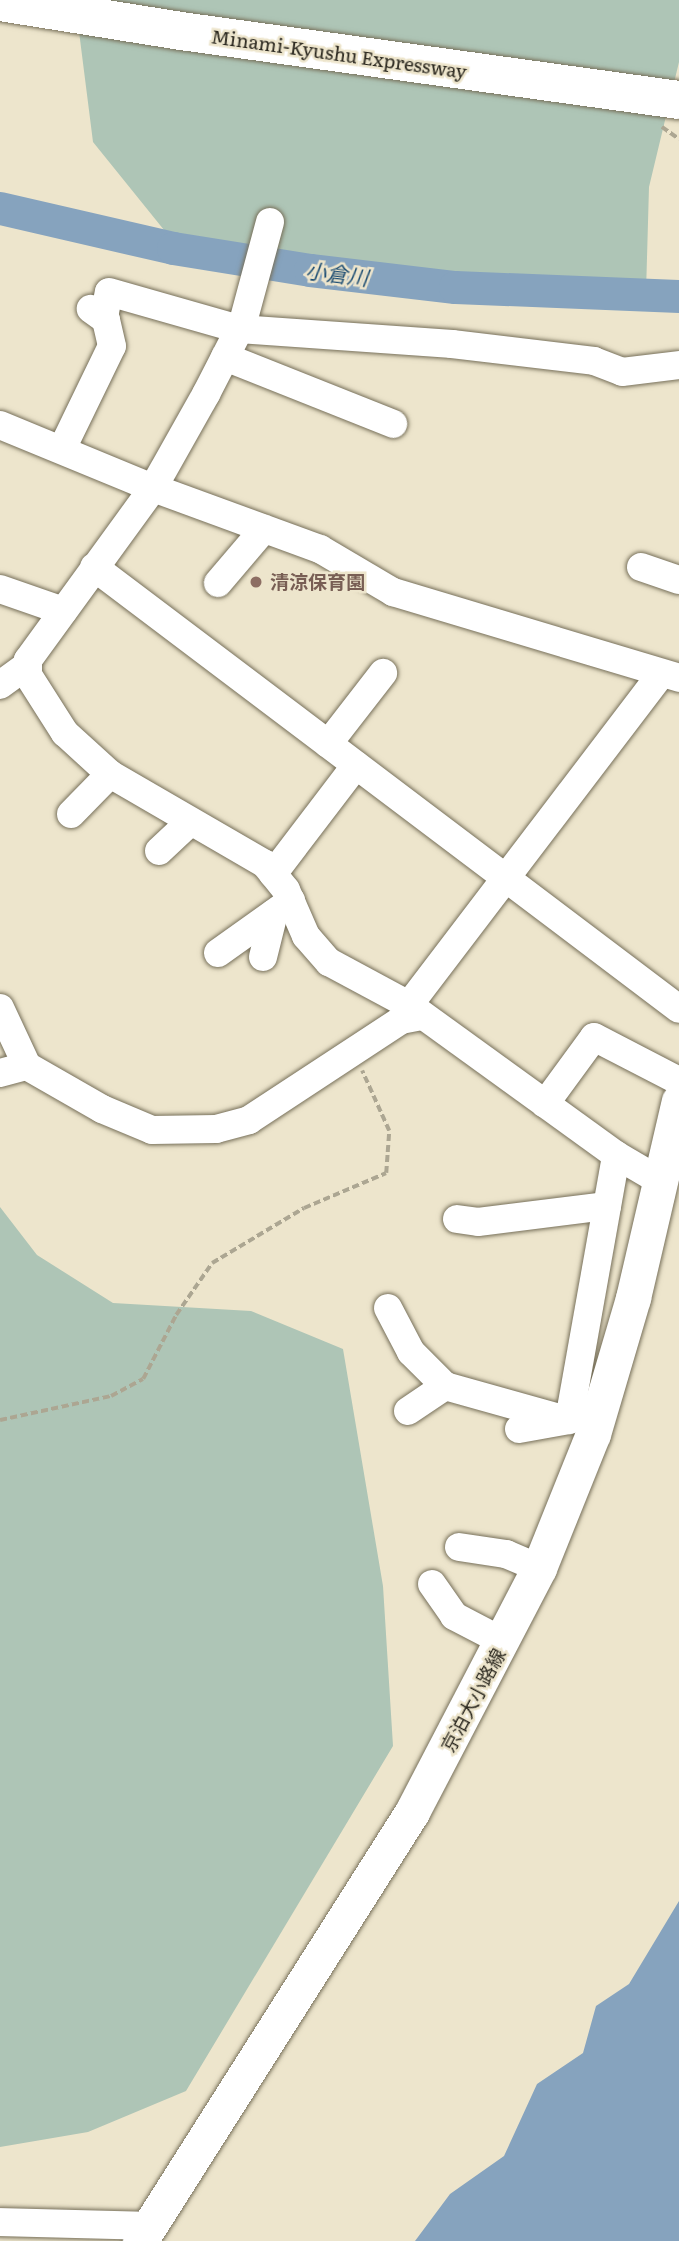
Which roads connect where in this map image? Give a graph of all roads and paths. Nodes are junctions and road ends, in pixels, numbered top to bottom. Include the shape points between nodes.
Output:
1 (0, 2) edge
2 (662, 97) edge
3 (270, 222) dead end
4 (241, 326) junction
5 (225, 357) junction
6 (679, 365) edge
7 (393, 424) dead end
8 (0, 425) edge
9 (62, 449) junction
10 (153, 488) junction
11 (264, 529) junction
12 (94, 567) junction
13 (641, 567) dead end
14 (679, 580) edge
15 (218, 583) dead end
16 (0, 589) edge
17 (62, 611) junction
18 (28, 665) junction
19 (383, 673) dead end
20 (670, 676) edge
21 (0, 685) edge
22 (328, 744) junction
23 (356, 765) junction
24 (110, 774) junction
25 (71, 814) dead end
26 (190, 822) junction
27 (159, 851) dead end
28 (273, 874) junction
29 (507, 879) junction
30 (282, 907) junction
31 (218, 953) dead end
32 (263, 957) dead end
33 (0, 1008) edge
34 (679, 1009) edge
35 (416, 1011) junction
36 (354, 1051) junction
37 (27, 1066) junction
38 (0, 1073) edge
39 (679, 1081) edge
40 (679, 1101) edge
41 (545, 1104) junction
42 (616, 1155) junction
43 (662, 1182) junction
44 (607, 1206) junction
45 (457, 1219) dead end
46 (388, 1308) dead end
47 (445, 1386) junction
48 (408, 1411) dead end
49 (0, 1420) edge
50 (582, 1422) junction
51 (519, 1429) dead end
52 (459, 1547) dead end
53 (539, 1568) junction
54 (432, 1584) dead end
55 (504, 1643) junction
56 (13, 2228) edge
57 (144, 2233) edge

1 - 2 highway, Minami-Kyushu Expressway via 181,32
3 - 4 street
4 - 5 street
4 - 6 street via 594,361 622,372
4 - 9 street via 109,292 97,313 112,331 112,346
5 - 7 street
5 - 10 street
8 - 9 street
9 - 10 street
10 - 11 street
10 - 12 street
11 - 15 street
11 - 20 street via 320,549 393,592
12 - 17 street
12 - 22 street
13 - 14 street
16 - 17 street
17 - 18 street
18 - 21 street
18 - 24 street via 28,675 65,733
19 - 22 street
20 - 29 street
22 - 23 street
23 - 28 street
23 - 29 street
24 - 25 street
24 - 26 street
26 - 27 street
26 - 28 street via 265,864
28 - 30 street
29 - 34 street
29 - 35 street
30 - 31 street
30 - 32 street
30 - 35 street via 328,962
33 - 37 street
35 - 36 street
35 - 41 street
36 - 37 street via 277,1105 249,1120 216,1129 152,1129 102,1109
36 - 49 path via 389,1131 386,1173 304,1208 212,1264 176,1315 143,1379 111,1396
37 - 38 street
39 - 41 street via 594,1037
40 - 43 main road, 京泊大小路線
41 - 42 street
42 - 43 street
42 - 44 street
43 - 50 main road, 京泊大小路線
44 - 45 street via 478,1222
44 - 50 street
46 - 47 street via 411,1352
47 - 48 street
47 - 50 street
50 - 51 street
50 - 53 main road, 京泊大小路線
52 - 53 street via 506,1554
53 - 55 main road, 京泊大小路線
54 - 55 street via 454,1616
55 - 57 main road, 京泊大小路線 via 412,1812
56 - 57 street

